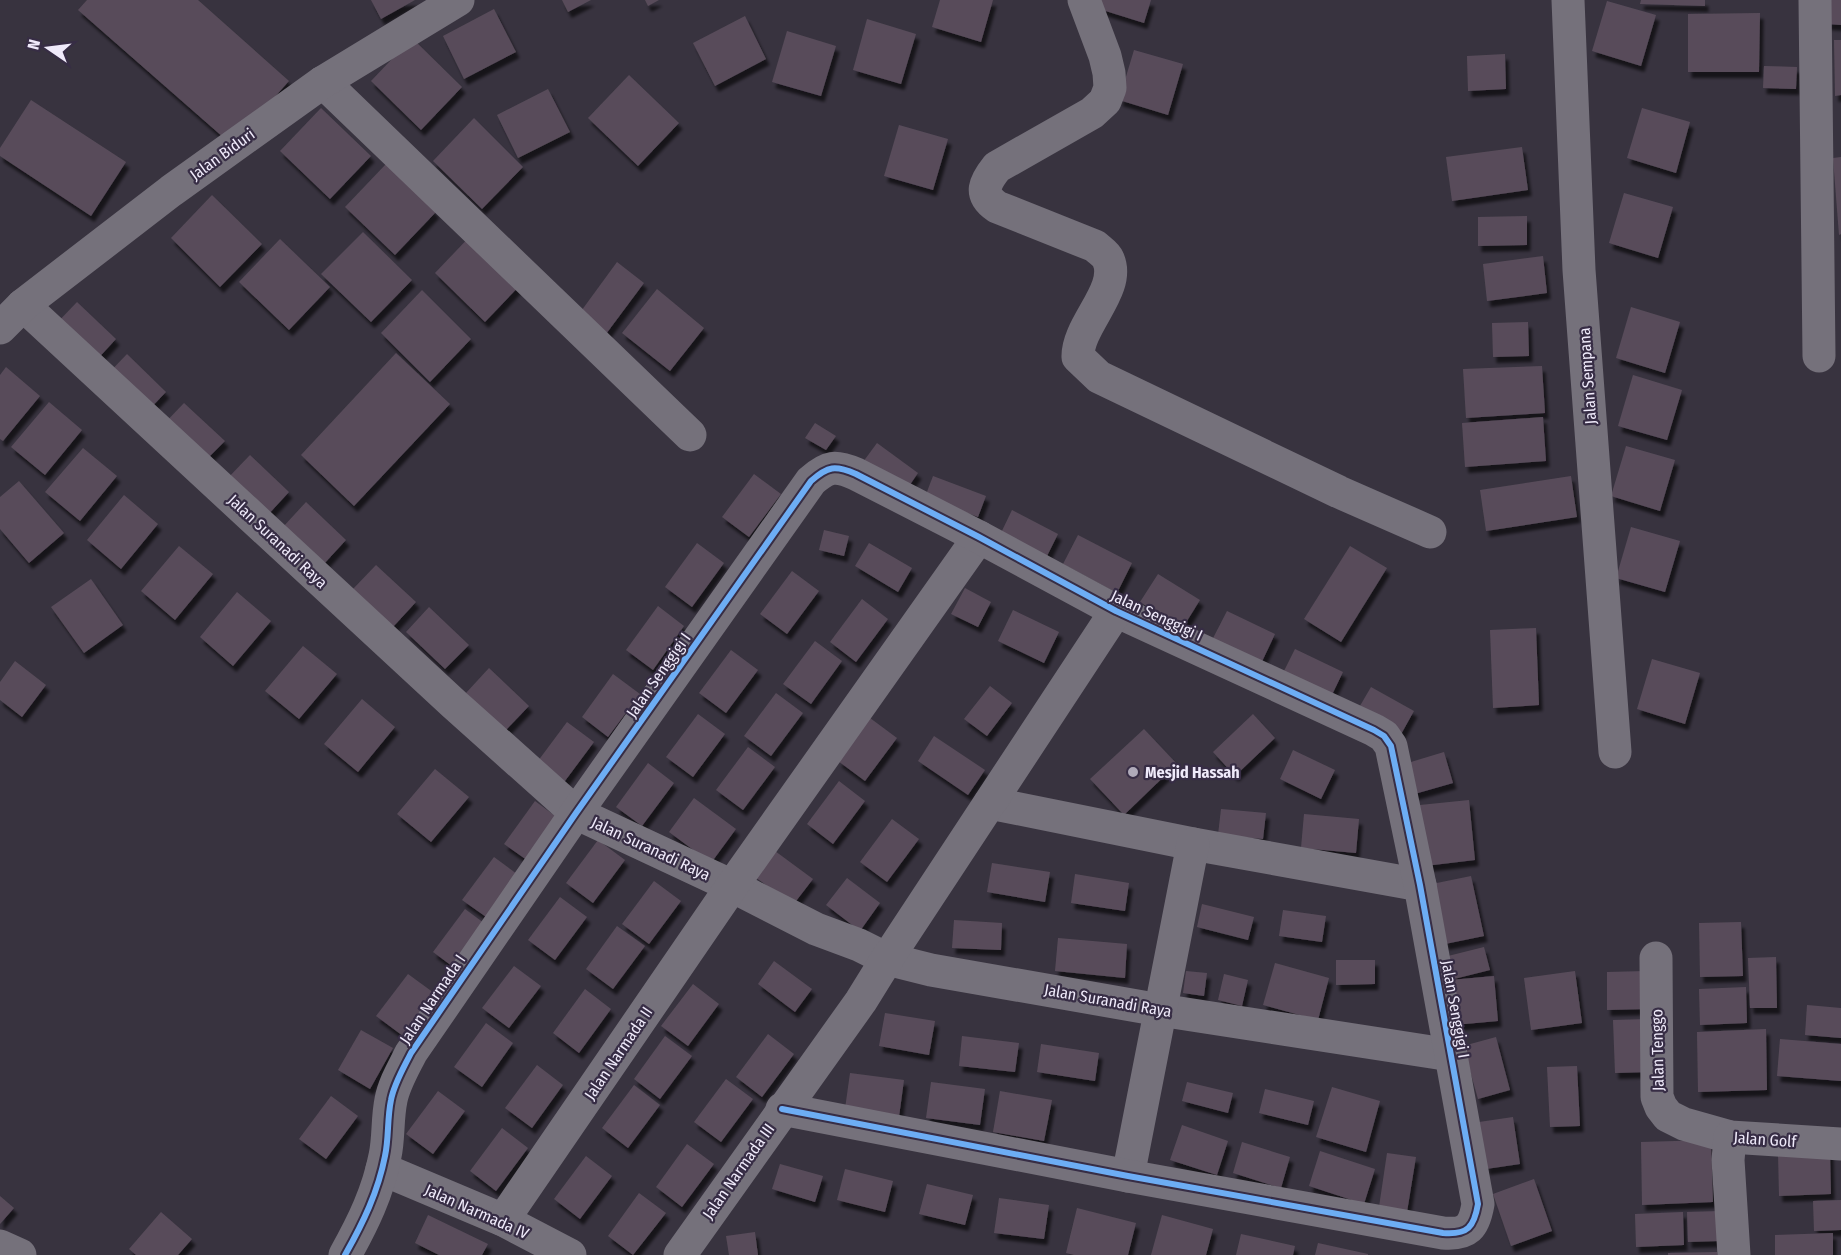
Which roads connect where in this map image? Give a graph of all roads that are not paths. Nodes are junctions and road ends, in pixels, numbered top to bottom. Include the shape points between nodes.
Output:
1 (458, 0) edge
2 (1084, 0) edge
3 (1568, 0) edge
4 (1815, 0) edge
5 (323, 82) junction
6 (23, 305) junction
7 (0, 328) edge
8 (1820, 356) dead end
9 (690, 435) dead end
10 (1430, 532) dead end
11 (979, 537) junction
12 (1116, 611) junction
13 (1615, 752) dead end
14 (990, 803) junction
15 (576, 813) junction
16 (1192, 844) junction
17 (1420, 885) junction
18 (732, 886) junction
19 (1656, 958) dead end
20 (886, 959) junction
21 (1160, 1010) junction
22 (1451, 1056) junction
23 (782, 1109) junction
24 (1690, 1125) joint
25 (1730, 1137) junction
26 (1841, 1144) edge
27 (382, 1169) junction
28 (1128, 1176) junction
29 (503, 1220) junction
30 (702, 1241) edge
31 (0, 1246) edge
32 (20, 1255) edge
33 (345, 1255) edge
34 (570, 1255) edge
35 (680, 1255) edge
36 (1734, 1255) edge

1 - 5 street, Jalan Biduri
2 - 10 street via 1109,73 1110,88 1105,101 1092,113 997,167 984,190 988,201 997,207 1095,246 1108,257 1112,272 1106,292 1083,333 1078,357 1099,377
3 - 13 street, Jalan Sempana via 1579,270
4 - 8 street
5 - 6 street, Jalan Biduri via 171,191
5 - 9 street
6 - 7 street, Jalan Biduri
6 - 15 street, Jalan Suranadi Raya
11 - 12 street, Jalan Senggigi I
11 - 15 street, Jalan Senggigi I via 842,468 822,471
11 - 18 street, Jalan Narmada II
12 - 14 street, Jalan Narmada III
12 - 17 street, Jalan Senggigi I via 1384,736 1396,763
14 - 16 street
14 - 20 street, Jalan Narmada III
15 - 18 street, Jalan Suranadi Raya
15 - 27 street, Jalan Narmada I via 411,1053 390,1101
16 - 17 street
16 - 21 street
17 - 22 street, Jalan Senggigi I
18 - 20 street, Jalan Suranadi Raya
18 - 29 street, Jalan Narmada II
19 - 24 street, Jalan Tenggo via 1657,1097 1668,1116
20 - 21 street, Jalan Suranadi Raya
20 - 23 street, Jalan Narmada III via 861,1001
21 - 22 street, Jalan Suranadi Raya
21 - 28 street
22 - 28 street, Jalan Senggigi I via 1478,1204 1475,1220 1467,1230 1443,1233
23 - 28 street
23 - 30 street, Jalan Narmada III
24 - 25 street, Jalan Golf
25 - 26 street, Jalan Golf
25 - 36 street
27 - 29 street, Jalan Narmada IV
27 - 33 street, Jalan Narmada I via 365,1220
29 - 34 street, Jalan Narmada IV
30 - 35 street, Jalan Narmada III
31 - 32 street

